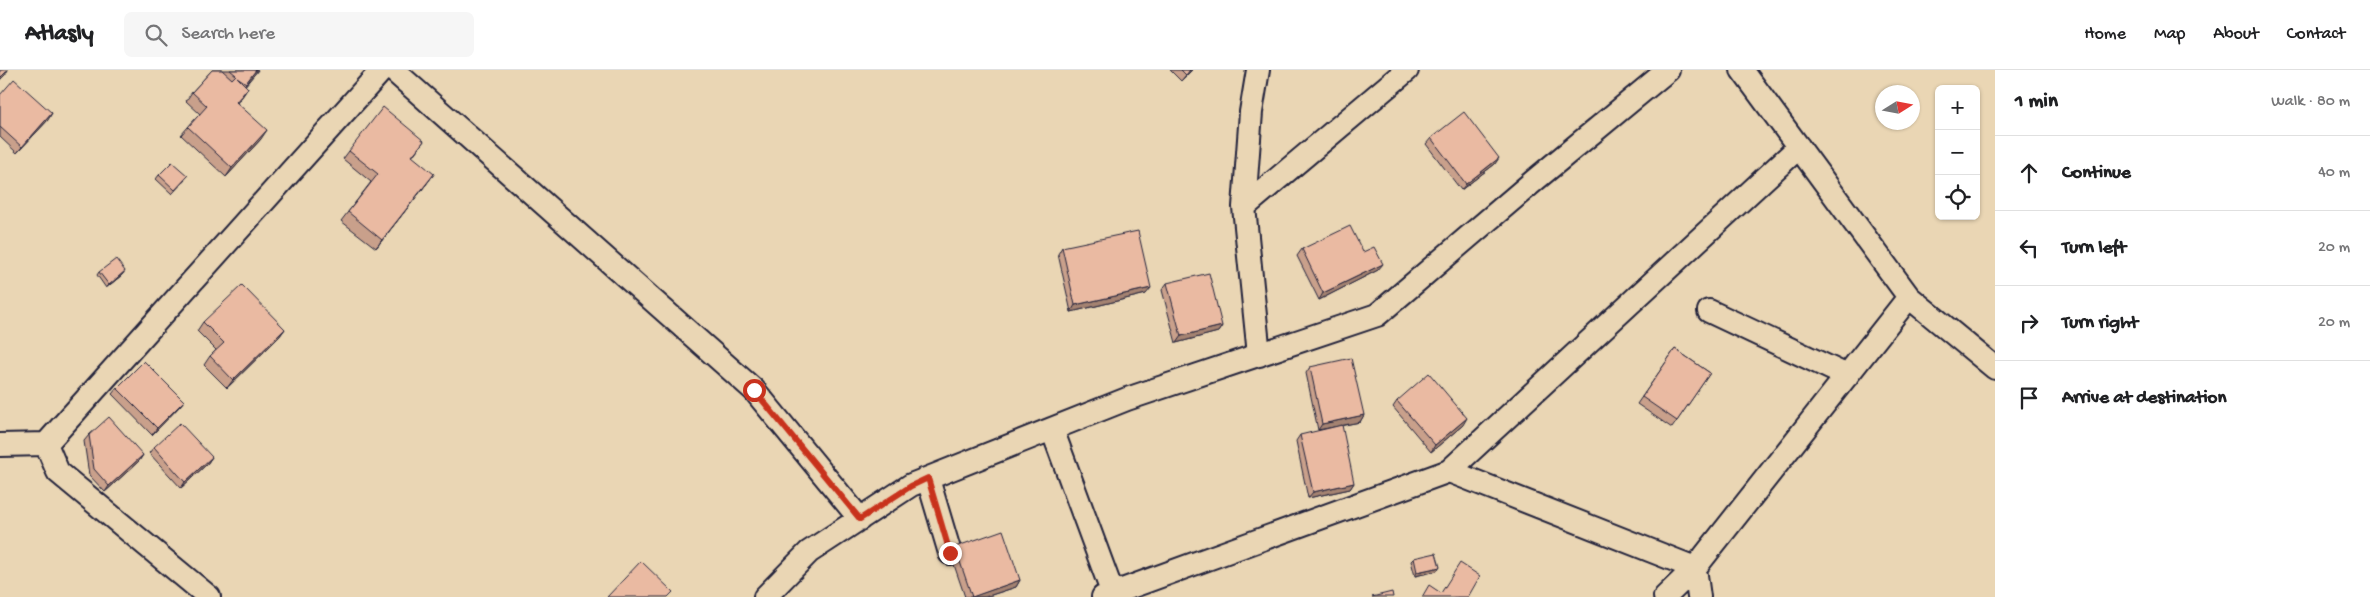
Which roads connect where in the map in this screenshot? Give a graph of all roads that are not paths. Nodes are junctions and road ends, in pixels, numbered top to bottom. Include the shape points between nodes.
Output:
1 (382, 70) edge
2 (393, 70) edge
3 (1258, 70) edge
4 (1407, 70) edge
5 (1668, 70) edge
6 (1742, 70) edge
7 (1798, 147) junction
8 (1244, 207) junction
9 (1909, 297) junction
10 (1709, 311) dead end
11 (1259, 355) junction
12 (1995, 368) edge
13 (1847, 376) junction
14 (1052, 429) junction
15 (46, 444) junction
16 (0, 445) edge
17 (1450, 472) junction
18 (928, 478) junction
19 (860, 519) junction
20 (950, 553) dead end
21 (1695, 568) junction
22 (1110, 596) edge
23 (209, 597) edge
24 (765, 597) edge
25 (1665, 597) edge
26 (1699, 597) edge

1 - 15 street
2 - 19 street via 754,390
3 - 8 street via 1251,112
4 - 8 street
5 - 11 street via 1377,315
6 - 7 street
7 - 9 street
7 - 17 street
8 - 11 street
9 - 12 street
9 - 13 street
10 - 13 street
11 - 14 street via 1127,399
13 - 21 street
14 - 18 street
14 - 22 street
15 - 16 street
15 - 23 street via 58,472
17 - 21 street
17 - 22 street
18 - 19 street
18 - 20 street
19 - 24 street via 809,552
21 - 25 street
21 - 26 street

